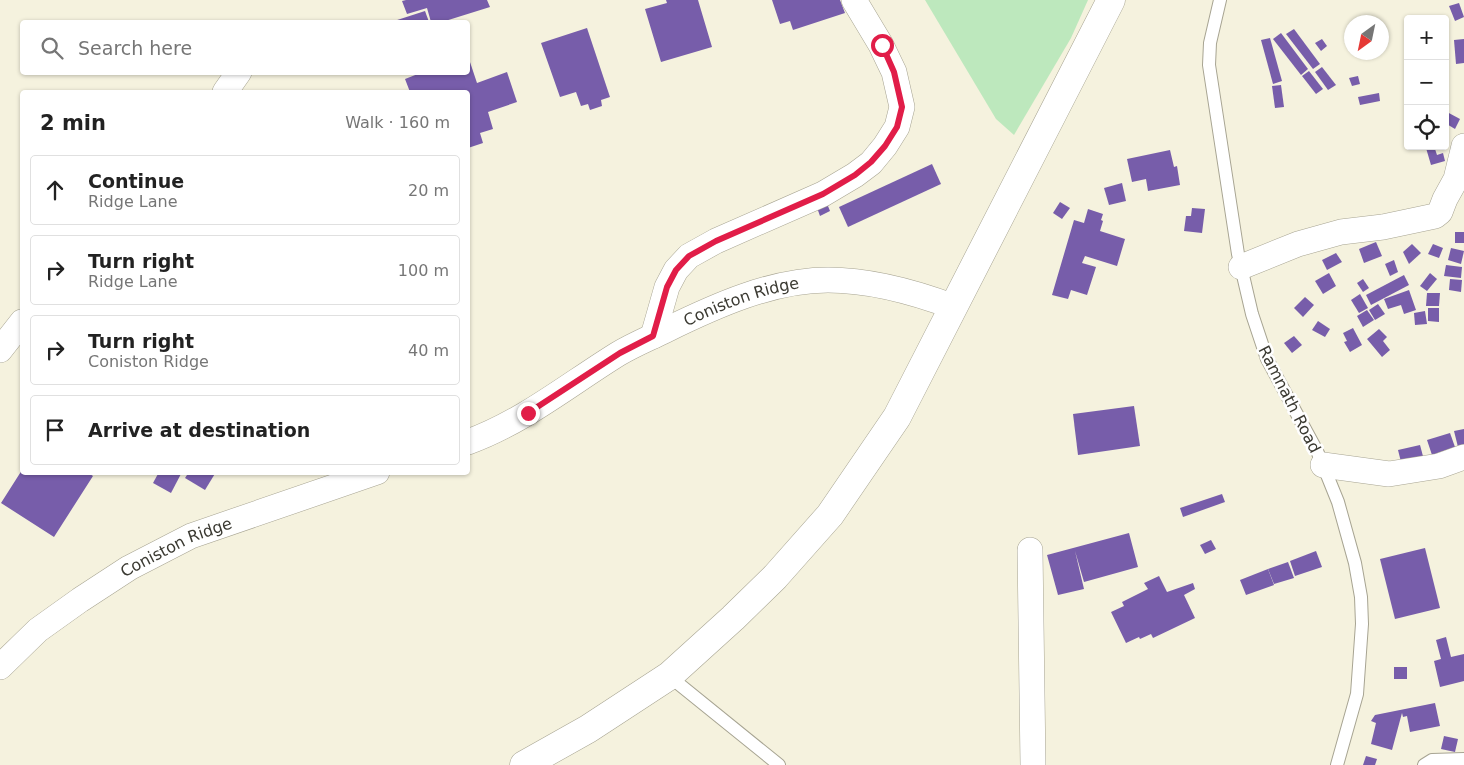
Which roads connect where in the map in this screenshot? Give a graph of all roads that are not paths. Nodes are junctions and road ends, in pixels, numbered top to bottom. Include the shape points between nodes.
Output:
1 (854, 0) edge
2 (1111, 0) edge
3 (1220, 0) edge
4 (237, 75) edge
5 (226, 90) edge
6 (1464, 146) edge
7 (1241, 267) junction
8 (954, 307) junction
9 (20, 325) edge
10 (653, 336) junction
11 (0, 350) edge
12 (470, 441) edge
13 (1464, 457) edge
14 (1323, 465) junction
15 (368, 475) edge
16 (1030, 550) dead end
17 (0, 667) edge
18 (669, 676) junction
19 (1464, 759) edge
20 (524, 765) edge
21 (779, 765) edge
22 (1032, 765) edge
23 (1337, 765) edge
24 (1424, 765) edge

1 - 10 street via 882,45 894,72 902,107 897,127 871,162 855,175 823,194 689,256 667,287
2 - 8 street
3 - 7 lane, Ramnath Road via 1210,43 1210,65
4 - 5 street
6 - 7 street via 1456,179 1435,216 1341,232 1298,244
7 - 14 lane, Ramnath Road via 1267,358
8 - 10 street, Coniston Ridge via 869,283 827,280 786,284 761,291 713,308
8 - 18 street via 897,417 830,515 776,577
9 - 11 street
10 - 12 street, Coniston Ridge via 620,353 515,421
13 - 14 street via 1439,466 1389,474
14 - 23 lane, Ramnath Road via 1338,502 1361,597 1357,694
15 - 17 street, Coniston Ridge via 192,536 129,568 38,630
16 - 22 street
18 - 20 street via 588,729
18 - 21 lane
19 - 24 lane via 1432,760

